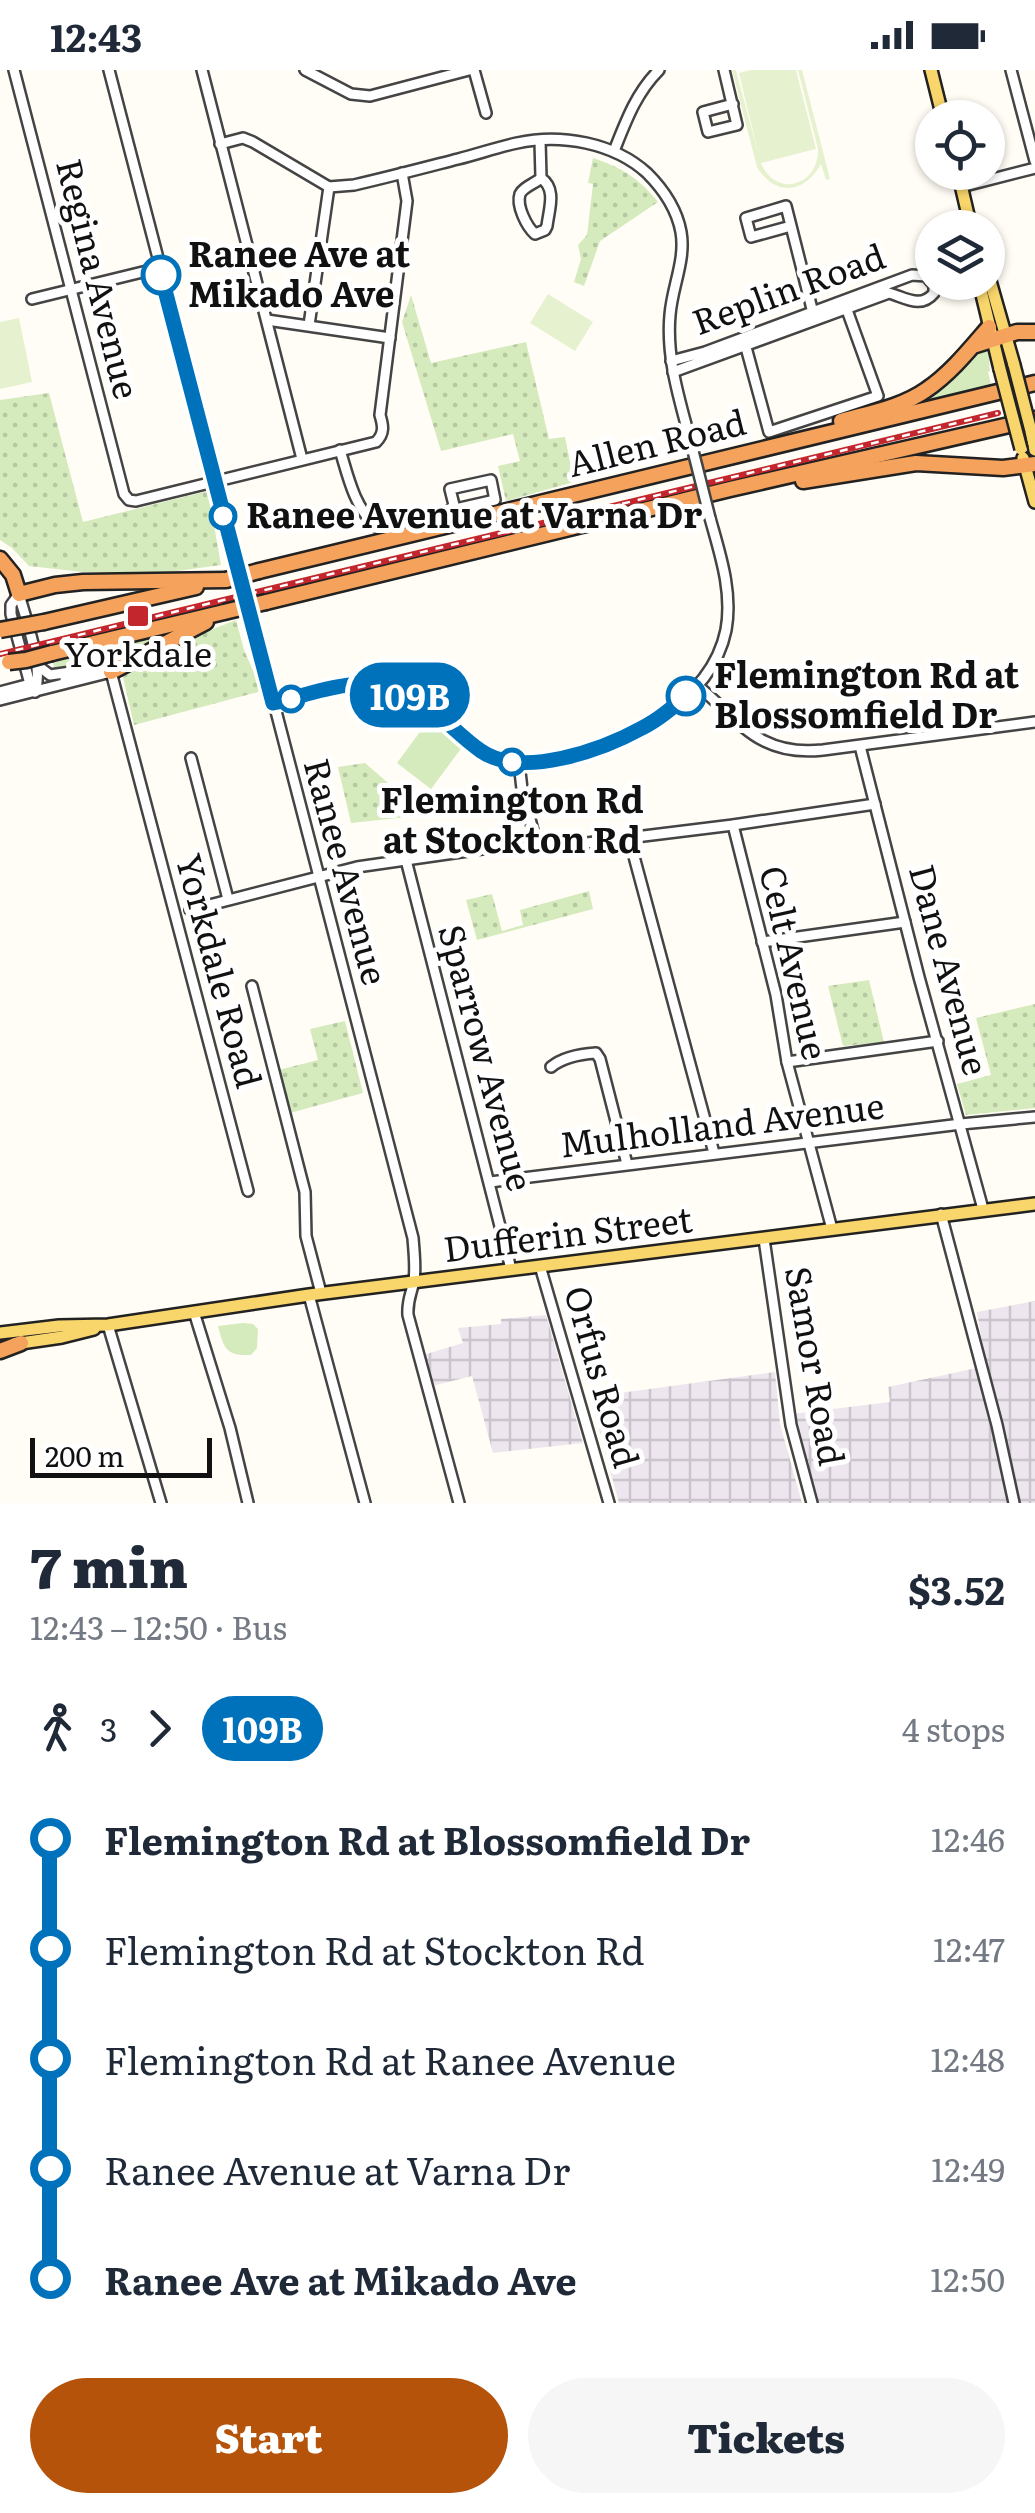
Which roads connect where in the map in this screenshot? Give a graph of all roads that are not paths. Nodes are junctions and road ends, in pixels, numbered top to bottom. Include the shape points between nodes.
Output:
1 (14, 70) edge
2 (108, 70) edge
3 (304, 70) edge
4 (472, 70) edge
5 (658, 70) edge
6 (724, 70) edge
7 (931, 70) edge
8 (1012, 70) edge
9 (202, 72) edge
10 (938, 100) edge
11 (732, 104) dead end
12 (486, 114) dead end
13 (540, 140) junction
14 (220, 144) junction
15 (614, 150) junction
16 (1035, 160) edge
17 (1035, 168) edge
18 (402, 173) junction
19 (1005, 176) edge
20 (541, 178) junction
21 (330, 187) junction
22 (791, 226) junction
23 (159, 268) junction
24 (71, 290) junction
25 (32, 300) dead end
26 (985, 300) edge
27 (991, 300) edge
28 (847, 310) junction
29 (814, 316) junction
30 (267, 320) junction
31 (309, 326) junction
32 (1035, 332) edge
33 (996, 334) junction
34 (390, 338) junction
35 (745, 342) junction
36 (671, 361) junction
37 (673, 372) junction
38 (1035, 383) edge
39 (1035, 419) edge
40 (340, 450) junction
41 (1030, 454) edge
42 (302, 459) junction
43 (722, 459) junction
44 (214, 482) junction
45 (730, 489) junction
46 (1035, 502) edge
47 (454, 509) junction
48 (0, 559) edge
49 (226, 580) junction
50 (19, 594) junction
51 (224, 612) junction
52 (43, 618) junction
53 (0, 620) edge
54 (0, 630) edge
55 (32, 663) junction
56 (5, 666) edge
57 (84, 671) junction
58 (111, 672) junction
59 (697, 686) junction
60 (33, 688) junction
61 (0, 692) edge
62 (0, 700) edge
63 (273, 703) junction
64 (1035, 722) edge
65 (860, 746) junction
66 (191, 758) dead end
67 (520, 763) junction
68 (874, 804) junction
69 (733, 824) junction
70 (629, 838) junction
71 (538, 849) junction
72 (406, 860) junction
73 (318, 877) junction
74 (228, 899) junction
75 (190, 910) dead end
76 (905, 922) junction
77 (762, 942) junction
78 (252, 986) dead end
79 (938, 1040) junction
80 (787, 1062) junction
81 (551, 1066) dead end
82 (1035, 1118) edge
83 (961, 1124) junction
84 (811, 1144) junction
85 (714, 1154) junction
86 (627, 1164) junction
87 (490, 1182) junction
88 (248, 1190) dead end
89 (1035, 1204) edge
90 (983, 1209) junction
91 (942, 1214) junction
92 (832, 1229) junction
93 (764, 1239) junction
94 (540, 1266) junction
95 (511, 1269) junction
96 (414, 1282) junction
97 (315, 1294) junction
98 (204, 1311) junction
99 (108, 1325) junction
100 (0, 1333) edge
101 (20, 1343) joint
102 (0, 1348) edge
103 (161, 1503) edge
104 (248, 1503) edge
105 (365, 1503) edge
106 (458, 1503) edge
107 (609, 1503) edge
108 (812, 1503) edge
109 (1014, 1503) edge

1 - 24 street, Regina Avenue
2 - 23 street, Ranee Avenue
3 - 4 street via 351,94 370,96
4 - 12 street
5 - 15 street via 629,111
6 - 11 street
7 - 10 main road
8 - 16 street
9 - 14 street
13 - 15 street
13 - 18 street
13 - 20 street
14 - 21 street via 254,142
14 - 30 street
15 - 36 street via 655,181 678,220 682,254 670,312
17 - 19 street
18 - 21 street
18 - 34 street via 407,201
20 - 20 street via 520,194 535,234 547,226 551,190
21 - 31 street
22 - 22 street via 786,206 746,218 751,237
22 - 29 street
23 - 24 street
23 - 44 street, Ranee Avenue
24 - 25 street
24 - 44 street, Regina Avenue via 124,494 136,501
26 - 33 main road
27 - 33 main road
28 - 29 street, Replin Road
28 - 29 street, Replin Road via 889,293 925,301 934,285 912,275
28 - 35 street via 878,396 770,432
29 - 35 street, Replin Road
30 - 31 street
30 - 42 street
31 - 34 street
32 - 33 highway
33 - 41 main road, bridge via 1000,368
33 - 41 main road, bridge via 1014,365
33 - 43 highway via 903,402
34 - 40 street via 382,436
35 - 36 street, Replin Road
35 - 37 street, Replin Road
36 - 37 street
37 - 59 street, bridge via 726,581 720,650
38 - 43 highway, Allen Road
39 - 45 highway, Allen Road
40 - 42 street
40 - 47 street via 352,494 376,528
41 - 45 highway via 1003,468 916,463
41 - 46 main road
42 - 44 street
43 - 49 highway, Allen Road, bridge
44 - 63 street, Ranee Avenue
45 - 51 highway, Allen Road, bridge
47 - 47 street via 495,500 491,480 450,489
48 - 50 highway
49 - 50 highway via 83,582
49 - 52 highway, Allen Road
50 - 55 street
50 - 60 street via 11,614
51 - 55 highway, Allen Road, bridge
51 - 58 highway
52 - 53 highway
52 - 54 highway, Allen Road, bridge
55 - 56 highway, Allen Road, bridge
55 - 57 street via 50,675
55 - 60 street via 39,681
57 - 58 street
57 - 60 street
58 - 60 street
58 - 88 street, Yorkdale Road
59 - 65 street via 772,746 803,752
59 - 67 street via 620,739
60 - 61 street
60 - 62 street
63 - 67 street via 364,683 394,688 420,700 485,754
63 - 73 street, Ranee Avenue
64 - 65 street
65 - 68 street, Dane Avenue
66 - 74 street
67 - 71 street
68 - 69 street
68 - 76 street, Dane Avenue
69 - 70 street
69 - 77 street, Celt Avenue
70 - 71 street
70 - 85 street
71 - 72 street via 489,848
72 - 73 street
72 - 87 street, Sparrow Avenue
73 - 74 street
73 - 96 street, Ranee Avenue via 413,1238
74 - 75 street
76 - 77 street
76 - 79 street, Dane Avenue
77 - 80 street, Celt Avenue
78 - 97 street via 305,1192
79 - 80 street
79 - 83 street, Dane Avenue
80 - 84 street, Celt Avenue
81 - 86 street via 596,1053
82 - 83 street, Mulholland Avenue
83 - 84 street, Mulholland Avenue
83 - 90 street, Dane Avenue
84 - 85 street, Mulholland Avenue
84 - 92 street, Celt Avenue
85 - 86 street, Mulholland Avenue
86 - 87 street, Mulholland Avenue
87 - 95 street, Sparrow Avenue
89 - 90 main road, Dufferin Street
90 - 91 main road, Dufferin Street
91 - 92 main road, Dufferin Street
91 - 109 street
92 - 93 main road, Dufferin Street
93 - 94 main road, Dufferin Street
93 - 108 street, Samor Road via 791,1425
94 - 95 main road, Dufferin Street
94 - 107 street, Orfus Road
95 - 96 main road, Dufferin Street
96 - 97 main road, Dufferin Street
96 - 106 street, Ranee Avenue via 408,1315
97 - 98 main road, Dufferin Street
97 - 105 street
98 - 99 main road, Dufferin Street
98 - 104 street
99 - 100 main road, Dufferin Street
99 - 101 main road, Dufferin Street
99 - 103 street
101 - 102 highway

